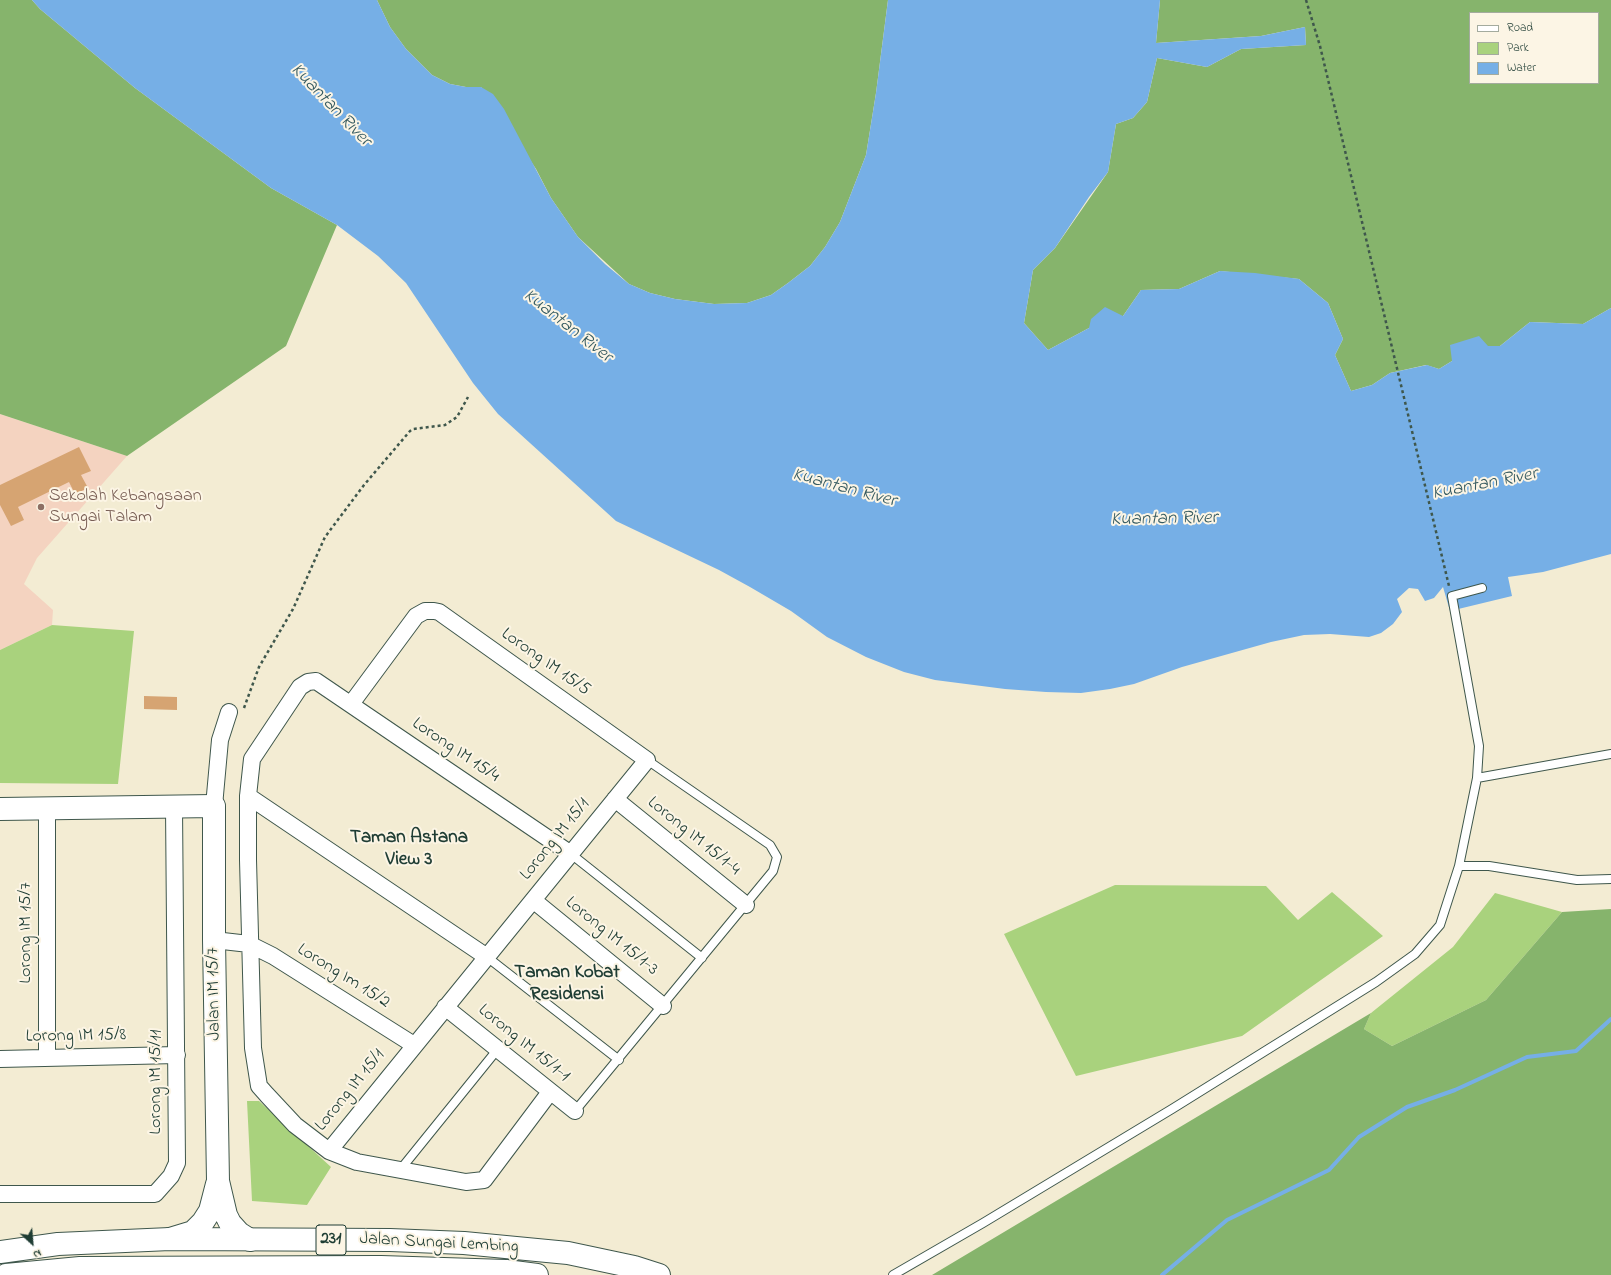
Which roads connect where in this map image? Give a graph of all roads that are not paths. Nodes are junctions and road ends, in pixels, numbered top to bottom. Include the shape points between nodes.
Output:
1 (1482, 588) dead end
2 (316, 681) joint
3 (351, 704) junction
4 (229, 712) road end
5 (1611, 754) edge
6 (647, 760) junction
7 (1477, 778) junction
8 (248, 796) junction
9 (615, 799) junction
10 (214, 806) junction
11 (174, 807) junction
12 (47, 808) junction
13 (0, 809) edge
14 (571, 854) junction
15 (1458, 866) junction
16 (1611, 879) edge
17 (533, 900) junction
18 (746, 905) junction
19 (214, 940) junction
20 (249, 944) junction
21 (487, 957) junction
22 (702, 958) junction
23 (663, 1006) junction
24 (445, 1007) junction
25 (414, 1045) junction
26 (496, 1050) junction
27 (177, 1055) junction
28 (48, 1058) junction
29 (0, 1059) edge
30 (619, 1060) junction
31 (550, 1092) junction
32 (575, 1111) joint
33 (329, 1151) junction
34 (400, 1170) junction
35 (218, 1181) junction
36 (0, 1194) edge
37 (170, 1239) junction
38 (250, 1240) junction
39 (0, 1252) edge
40 (381, 1267) junction
41 (6, 1275) edge
42 (425, 1275) edge
43 (537, 1275) edge
44 (659, 1275) edge
45 (893, 1275) edge

1 - 7 lane via 1452,596 1479,746
2 - 3 street, Lorong IM 15/4
2 - 8 street, Lorong IM 15/1 via 300,687 252,759
3 - 6 street, Lorong IM 15/5 via 416,616 425,611 439,612
3 - 14 street, Lorong IM 15/4
4 - 10 street, Jalan IM 15/7 via 220,740
5 - 7 lane
6 - 9 street, Lorong IM 15/1
6 - 18 lane via 770,845 776,857 773,871
7 - 15 lane
8 - 20 street, Lorong IM 15/1
8 - 21 street
9 - 14 street, Lorong IM 15/1
9 - 18 street, Lorong IM 15/1-4
10 - 11 main road
10 - 19 main road, Jalan IM 15/7
11 - 12 main road
11 - 27 street, Lorong IM 15/11
12 - 13 main road
12 - 28 street, Lorong IM 15/7
14 - 17 street, Lorong IM 15/1
14 - 22 lane
15 - 16 lane via 1489,866 1577,880
15 - 45 lane via 1440,925 1416,954 1376,982 1166,1112
17 - 21 street, Lorong IM 15/1
17 - 23 street, Lorong IM 15/1-3
18 - 22 lane
19 - 20 street
19 - 35 main road, Jalan IM 15/7
20 - 25 street, Lorong Im 15/2
20 - 33 street, Lorong IM 15/1 via 253,1048 259,1086 295,1125
21 - 24 street, Lorong IM 15/1
21 - 30 lane
22 - 23 lane
23 - 30 lane
24 - 25 street, Lorong IM 15/1
24 - 26 street, Lorong IM 15/1-1
25 - 33 street, Lorong IM 15/1
26 - 31 street, Lorong IM 15/1-1
26 - 34 lane
27 - 28 street, Lorong IM 15/8
27 - 36 street, Lorong IM 15/11 via 177,1163 171,1176 155,1194
28 - 29 street, Lorong IM 15/8
30 - 32 lane
31 - 32 street, Lorong IM 15/1-1
31 - 34 street via 484,1180 466,1182
33 - 34 street via 357,1162
35 - 37 main road via 210,1211 203,1222 192,1232
35 - 38 main road via 230,1223
37 - 38 main road, Jalan Sungai Lembing / 231
37 - 39 main road, Jalan Sungai Lembing / 231 via 58,1244
38 - 44 main road, Jalan Sungai Lembing / 231 via 464,1243 568,1253
40 - 41 main road, Jalan Sungai Lembing / 231 via 80,1268
40 - 42 lane
40 - 43 main road, Jalan Sungai Lembing / 231 via 506,1271

